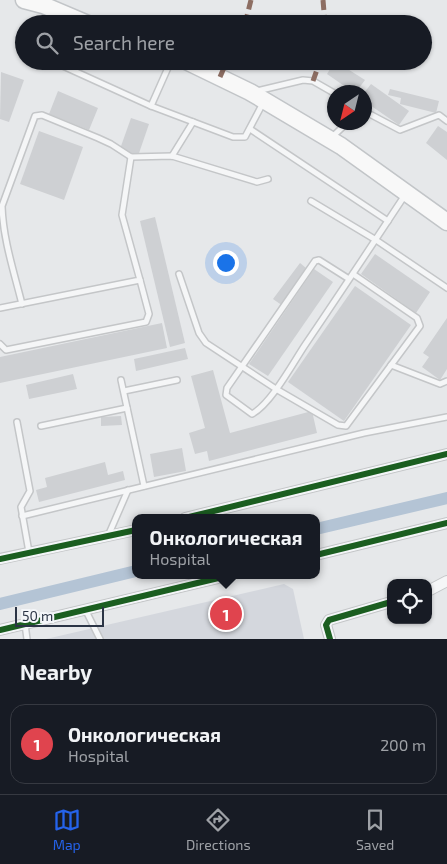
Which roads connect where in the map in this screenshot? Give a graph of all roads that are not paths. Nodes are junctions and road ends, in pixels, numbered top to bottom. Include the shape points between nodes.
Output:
1 (24, 0) edge
2 (64, 15) edge
3 (72, 70) edge
4 (167, 70) edge
5 (205, 70) edge
6 (327, 89) edge
7 (250, 92) junction
8 (264, 101) junction
9 (152, 106) junction
10 (372, 115) edge
11 (447, 121) edge
12 (193, 122) junction
13 (250, 129) junction
14 (340, 130) edge
15 (329, 140) junction
16 (172, 156) junction
17 (131, 158) junction
18 (268, 179) dead end
19 (407, 193) junction
20 (311, 201) dead end
21 (388, 221) junction
22 (447, 222) edge
23 (376, 240) junction
24 (179, 274) dead end
25 (353, 274) junction
26 (349, 279) junction
27 (140, 280) junction
28 (447, 288) edge
29 (22, 304) junction
30 (0, 308) edge
31 (0, 344) edge
32 (391, 365) junction
33 (242, 367) junction
34 (122, 380) dead end
35 (178, 380) dead end
36 (447, 381) edge
37 (276, 388) junction
38 (124, 392) junction
39 (127, 408) junction
40 (447, 417) edge
41 (17, 422) dead end
42 (41, 426) dead end
43 (447, 454) edge
44 (144, 486) junction
45 (128, 490) junction
46 (201, 514) edge
47 (22, 516) junction
48 (447, 523) edge
49 (132, 531) edge
50 (108, 536) junction
51 (29, 552) junction
52 (320, 553) edge
53 (0, 559) edge
54 (214, 579) edge
55 (447, 581) edge
56 (432, 589) edge
57 (387, 603) edge
58 (86, 610) junction
59 (25, 624) junction
60 (0, 630) edge
61 (27, 639) edge
62 (100, 639) edge
63 (330, 639) edge

1 - 2 main road
3 - 9 lane
4 - 9 lane
5 - 7 main road
6 - 7 lane via 313,81 303,80
7 - 8 main road
8 - 13 lane
8 - 15 main road
9 - 12 lane
10 - 11 lane via 400,130 439,115
12 - 13 lane via 233,137 245,137
12 - 16 lane
13 - 21 lane
14 - 15 lane
15 - 19 main road
16 - 17 lane
16 - 18 lane via 257,182
17 - 27 lane via 122,215
17 - 29 lane via 112,144 42,115 35,116 2,206 6,242
19 - 21 lane
19 - 22 main road
20 - 23 lane
21 - 23 lane
23 - 25 lane
23 - 28 lane
24 - 33 lane via 199,333 206,343
25 - 26 lane
25 - 32 lane via 417,318 420,326
26 - 33 lane via 319,260 314,261
26 - 37 lane
27 - 29 lane
27 - 31 lane via 149,314 146,322 6,350
29 - 30 lane
32 - 36 lane via 440,384
32 - 37 lane via 346,426 338,425
33 - 37 lane
33 - 37 lane via 227,388 226,395 252,414 260,410
34 - 38 lane
35 - 38 lane
38 - 39 lane
39 - 42 lane
39 - 44 lane
40 - 44 lane via 364,433
41 - 47 lane via 30,491 21,507
43 - 46 street
44 - 45 lane
45 - 47 lane
45 - 50 lane
47 - 51 lane
48 - 52 street
49 - 50 street
50 - 51 street
51 - 53 street
54 - 58 street
55 - 56 street
57 - 63 street via 329,620 326,625
58 - 59 street
58 - 62 lane
59 - 60 street
59 - 61 lane

